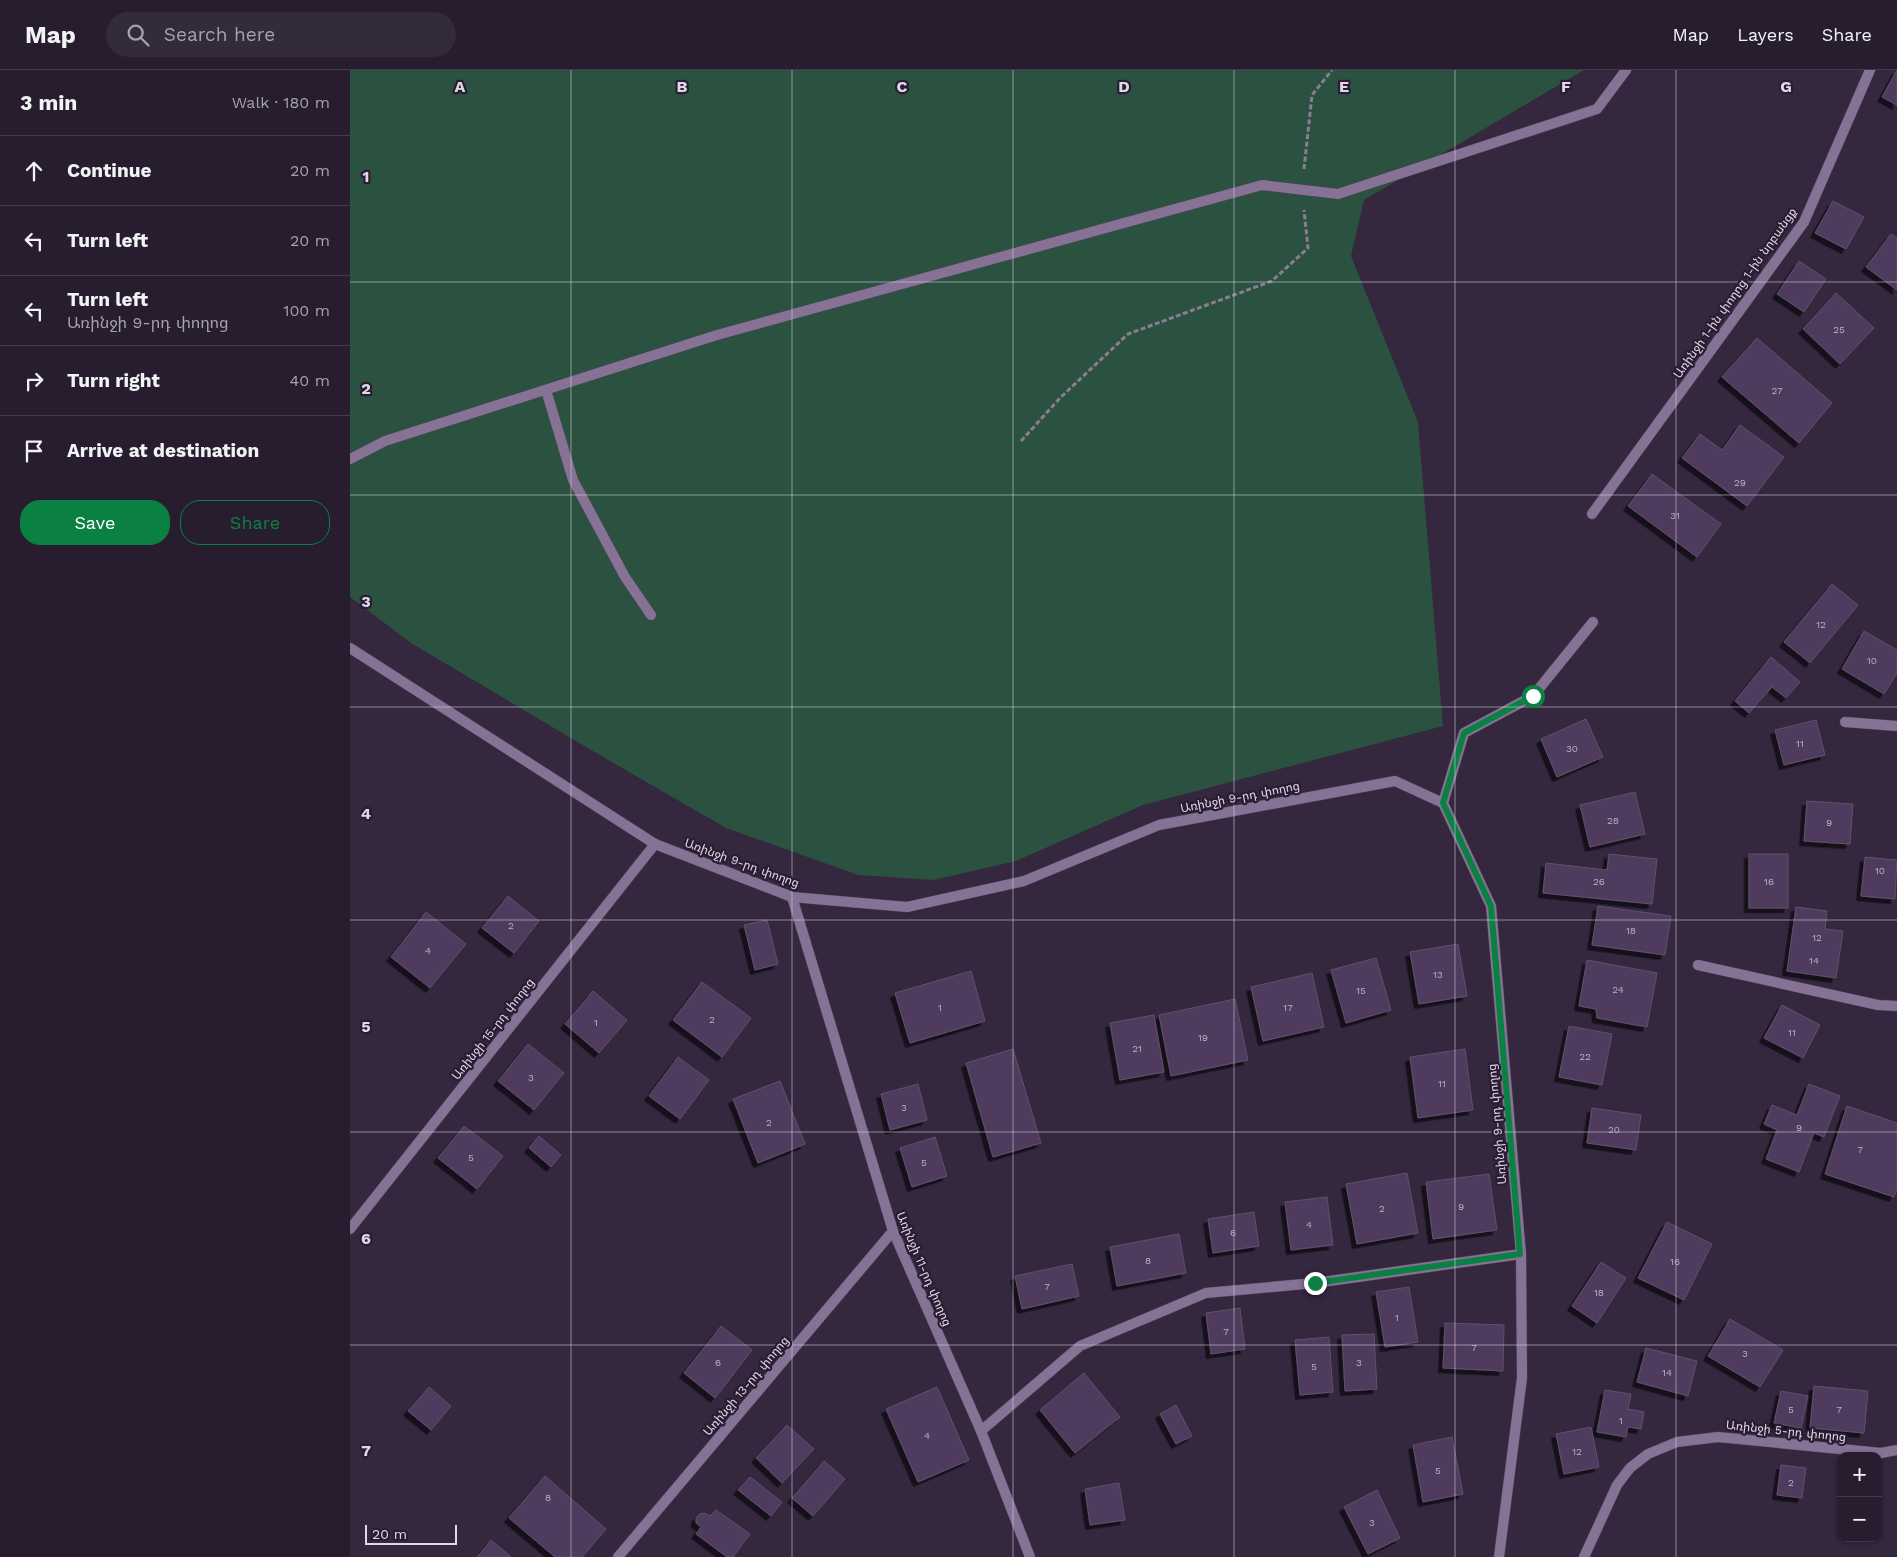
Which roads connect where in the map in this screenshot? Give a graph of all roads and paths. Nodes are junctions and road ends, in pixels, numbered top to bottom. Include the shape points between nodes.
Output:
1 (1332, 70) edge
2 (1626, 70) edge
3 (1870, 70) edge
4 (1302, 190) junction
5 (546, 390) junction
6 (1021, 441) dead end
7 (350, 459) edge
8 (1592, 514) dead end
9 (652, 615) dead end
10 (1593, 622) dead end
11 (350, 648) edge
12 (1844, 722) dead end
13 (1897, 726) edge
14 (1443, 803) junction
15 (655, 844) junction
16 (792, 897) junction
17 (1698, 965) dead end
18 (1897, 1006) edge
19 (350, 1230) edge
20 (893, 1231) junction
21 (1520, 1254) junction
22 (981, 1431) junction
23 (1897, 1450) edge
24 (618, 1557) edge
25 (1030, 1557) edge
26 (1499, 1557) edge
27 (1584, 1557) edge

1 - 4 path via 1312,95
2 - 4 street via 1597,110 1338,194
3 - 8 street, Առինջի 1-ին փողոց 1-ին նրբանցք via 1804,222
4 - 5 street via 1262,185 717,335
4 - 6 path via 1308,248 1272,281 1128,334 1060,398
5 - 7 street via 385,440
5 - 9 street via 573,480 625,577
10 - 14 street via 1533,696 1464,733
11 - 15 street, Առինջի 9-րդ փողոց
12 - 13 street
14 - 16 street, Առինջի 9-րդ փողոց via 1395,781 1159,825 1024,882 907,907
14 - 21 street, Առինջի 9-րդ փողոց via 1491,906
15 - 16 street, Առինջի 9-րդ փողոց
15 - 19 street, Առինջի 15-րդ փողոց
16 - 20 street, Առինջի 11-րդ փողոց
17 - 18 street via 1878,1005
20 - 22 street, Առինջի 11-րդ փողոց
20 - 24 street, Առինջի 13-րդ փողոց
21 - 22 street via 1315,1283 1206,1293 1080,1346
21 - 26 street, Առինջի 9-րդ փողոց via 1522,1378
22 - 25 street, Առինջի 11-րդ փողոց
23 - 27 street, Առինջի 5-րդ փողոց via 1881,1453 1718,1437 1677,1442 1648,1454 1630,1468 1617,1485

